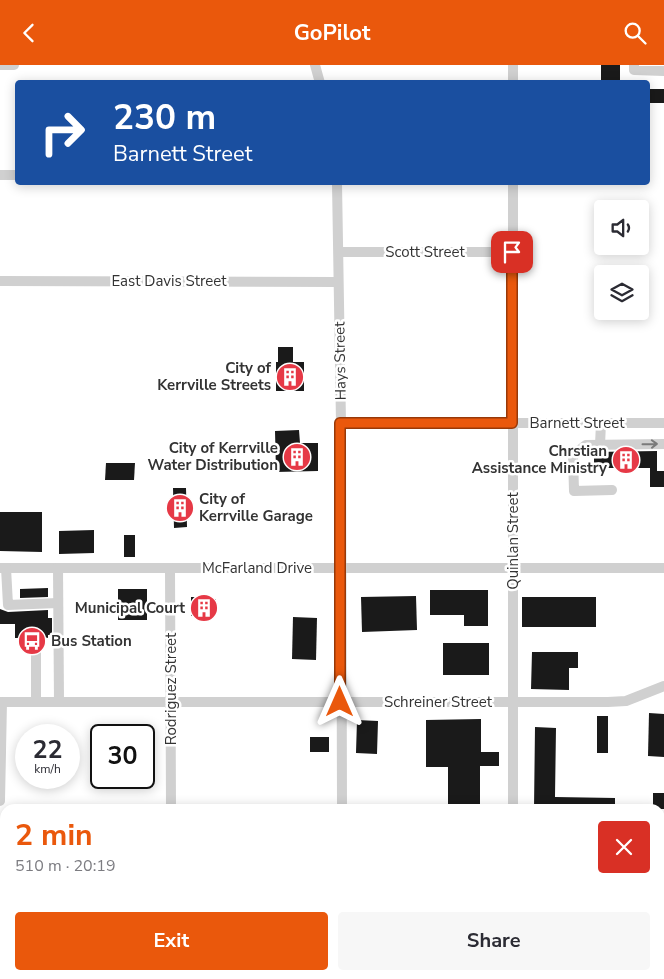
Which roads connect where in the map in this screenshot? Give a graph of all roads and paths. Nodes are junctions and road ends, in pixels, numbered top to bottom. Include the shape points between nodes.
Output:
1 (0, 65) edge
2 (14, 65) edge
3 (315, 65) edge
4 (513, 65) edge
5 (634, 65) edge
6 (664, 71) edge
7 (319, 80) edge
8 (513, 80) edge
9 (0, 175) edge
10 (15, 175) edge
11 (337, 185) edge
12 (513, 185) edge
13 (339, 251) junction
14 (512, 252) junction
15 (0, 281) edge
16 (338, 282) junction
17 (340, 423) junction
18 (512, 423) junction
19 (601, 423) junction
20 (664, 423) edge
21 (664, 444) edge
22 (600, 445) junction
23 (612, 490) dead end
24 (3, 568) edge
25 (58, 568) junction
26 (170, 568) junction
27 (341, 568) junction
28 (514, 568) junction
29 (664, 568) edge
30 (58, 603) junction
31 (36, 642) dead end
32 (664, 686) edge
33 (1, 702) edge
34 (36, 702) junction
35 (59, 702) junction
36 (171, 702) junction
37 (340, 702) junction
38 (514, 703) junction
39 (0, 801) edge
40 (171, 804) edge
41 (342, 804) edge
42 (513, 804) edge

1 - 2 street
3 - 7 street
4 - 8 street
5 - 6 street via 634,70
9 - 10 street
11 - 13 street, Hays Street
12 - 14 street, Quinlan Street
13 - 14 street, Scott Street
13 - 16 street, Hays Street
14 - 18 street, Quinlan Street
15 - 16 street, East Davis Street
16 - 17 street, Hays Street
17 - 18 street, Barnett Street
17 - 27 street, Hays Street
18 - 19 street, Barnett Street
18 - 28 street, Quinlan Street
19 - 20 street, Barnett Street
19 - 22 street
22 -> 21 street
22 - 23 street via 586,445 573,455 574,491
24 - 25 street, McFarland Drive
24 - 30 street via 8,605
25 - 26 street, McFarland Drive
25 - 30 street
26 - 27 street, McFarland Drive
26 - 36 street, Rodriguez Street
27 - 28 street, McFarland Drive
27 - 37 street, Hays Street
28 - 29 street, McFarland Drive
28 - 38 street, Quinlan Street
30 - 35 street
31 - 34 street
32 - 38 street, Schreiner Street via 626,701
33 - 34 street, Schreiner Street
33 - 39 street
34 - 35 street, Schreiner Street
35 - 36 street, Schreiner Street
36 - 37 street, Schreiner Street
36 - 40 street, Rodriguez Street
37 - 38 street, Schreiner Street
37 - 41 street, Hays Street
38 - 42 street, Quinlan Street

